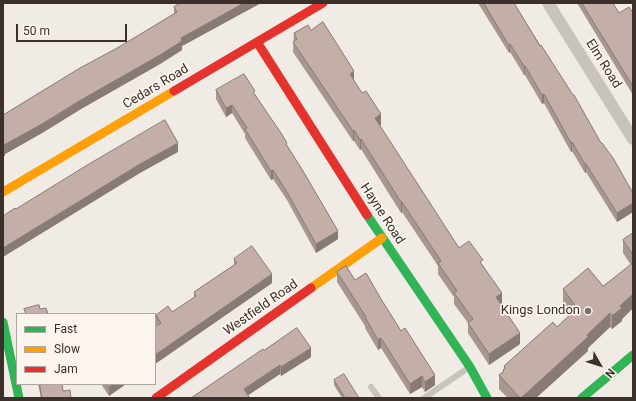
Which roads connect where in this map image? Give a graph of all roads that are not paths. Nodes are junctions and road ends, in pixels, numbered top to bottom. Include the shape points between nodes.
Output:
1 (323, 3) edge
2 (548, 3) edge
3 (257, 42) junction
4 (633, 139) edge
5 (3, 192) edge
6 (382, 238) junction
7 (3, 322) edge
8 (633, 355) edge
9 (470, 367) junction
10 (9, 376) edge
11 (371, 387) dead end
12 (19, 398) edge
13 (156, 398) edge
14 (379, 398) edge
15 (424, 398) edge
16 (487, 398) edge
17 (582, 398) edge

1 - 3 street, Cedars Road
2 - 4 street, Elm Road
3 - 5 street, Cedars Road
3 - 6 street, Hayne Road
6 - 9 street, Hayne Road
6 - 13 street, Westfield Road
7 - 10 street
8 - 17 street
9 - 15 lane
9 - 16 street, Hayne Road
10 - 12 street
11 - 14 lane

